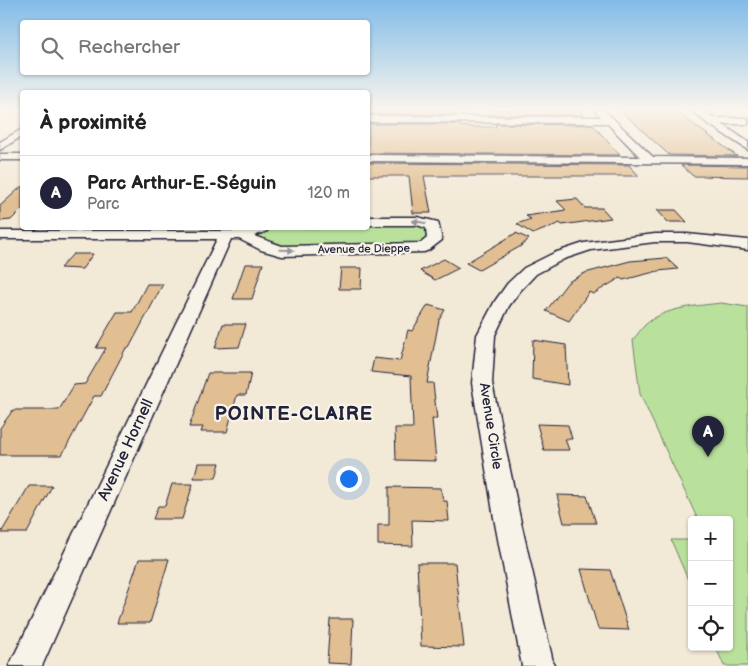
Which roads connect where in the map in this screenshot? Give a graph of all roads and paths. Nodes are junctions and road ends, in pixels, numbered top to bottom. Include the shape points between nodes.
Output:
1 (630, 140) edge
2 (0, 157) edge
3 (20, 157) edge
4 (370, 158) edge
5 (650, 160) junction
6 (748, 161) edge
7 (370, 221) edge
8 (254, 230) edge
9 (25, 232) edge
10 (0, 235) edge
11 (234, 235) junction
12 (748, 245) edge
13 (25, 666) edge
14 (538, 666) edge

1 - 5 street
2 - 3 street
4 - 5 street
5 - 6 street
11 -> 7 street, Avenue de Dieppe via 282,251 424,248 435,240 433,225 417,221
8 - 11 street, Avenue de Dieppe
9 - 10 street, Avenue de Dieppe
9 - 11 street, Avenue de Dieppe
11 - 13 street, Avenue Hornell
12 - 14 street, Avenue Circle via 655,238 589,246 559,256 530,271 514,287 486,335 482,383

